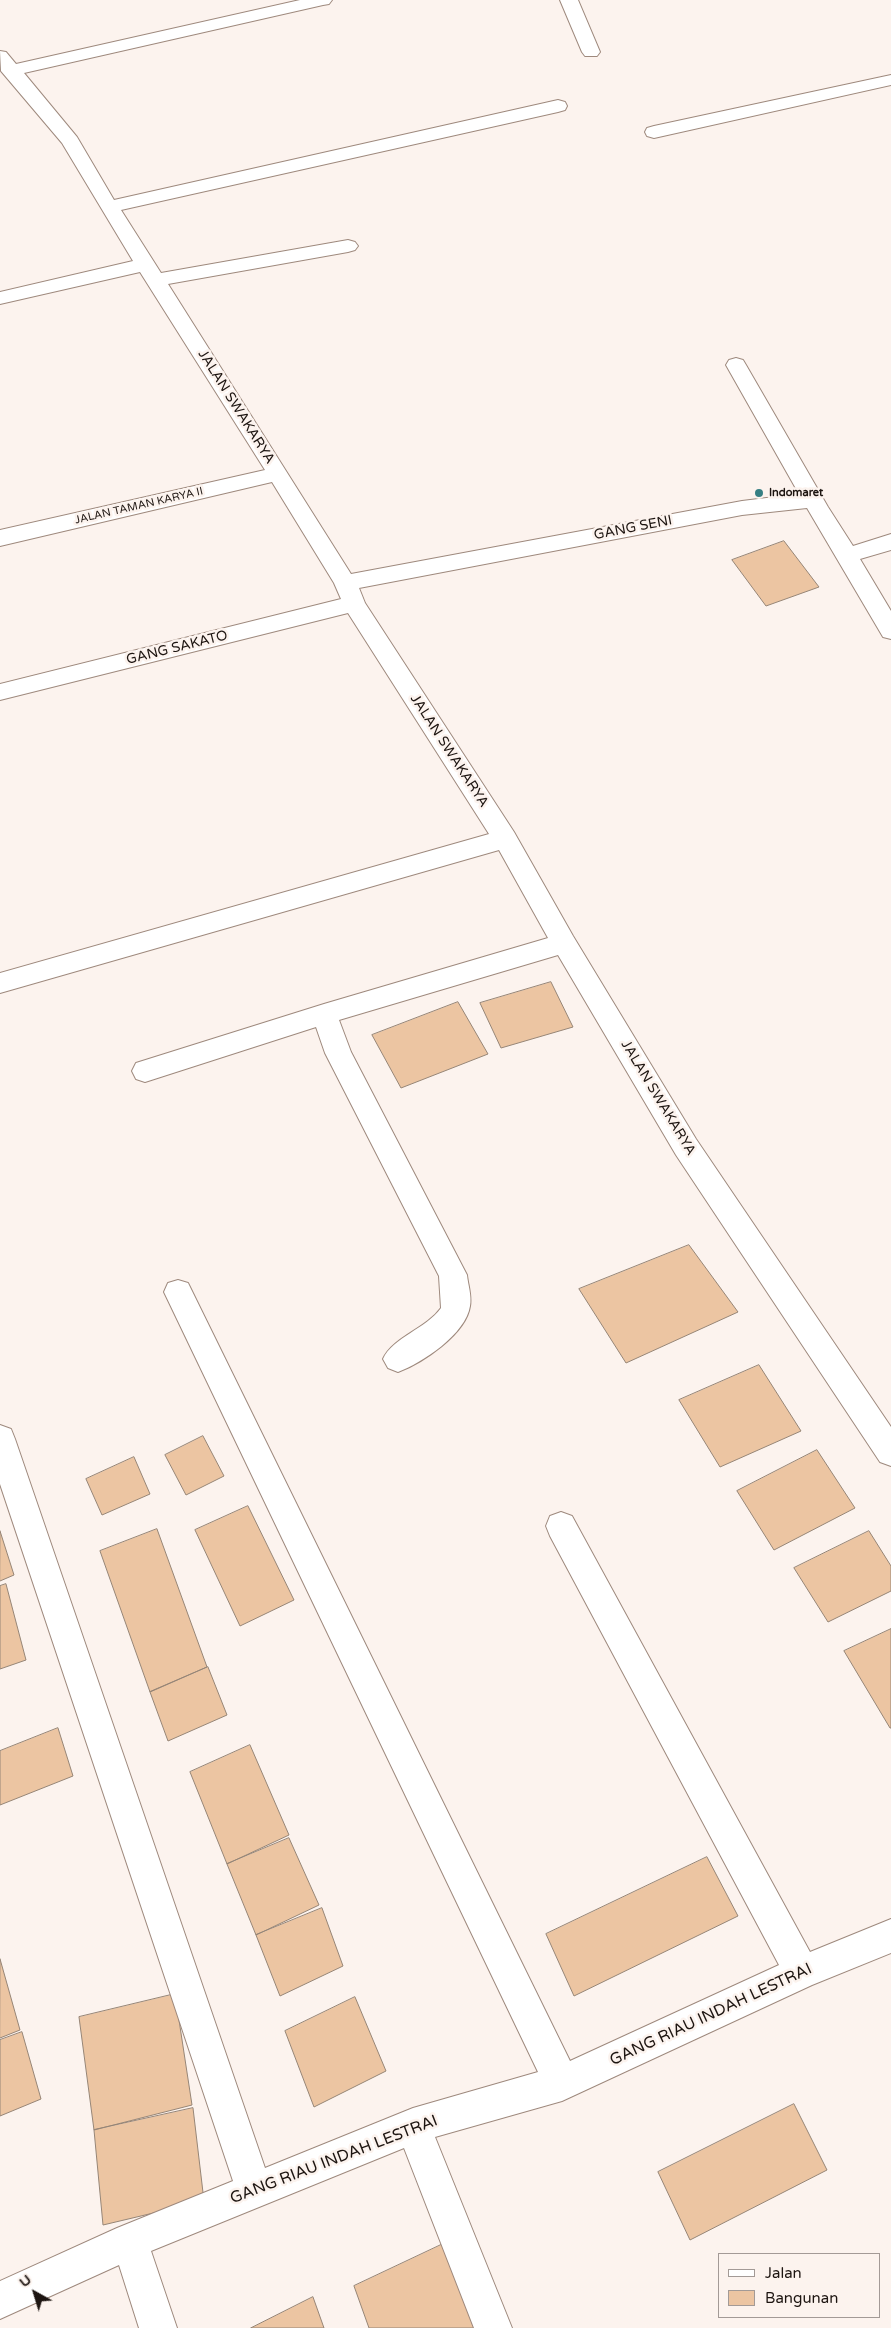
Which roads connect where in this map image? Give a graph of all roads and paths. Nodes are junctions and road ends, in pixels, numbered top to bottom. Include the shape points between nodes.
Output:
1 (323, 0) edge
2 (570, 0) edge
3 (591, 52) dead end
4 (5, 63) edge
5 (891, 80) edge
6 (558, 106) dead end
7 (654, 132) dead end
8 (109, 207) junction
9 (348, 246) dead end
10 (152, 272) junction
11 (0, 298) edge
12 (736, 365) dead end
13 (278, 474) junction
14 (813, 500) junction
15 (0, 538) edge
16 (891, 542) edge
17 (847, 556) junction
18 (350, 594) junction
19 (891, 631) edge
20 (0, 692) edge
21 (505, 839) junction
22 (564, 943) junction
23 (0, 983) edge
24 (324, 1014) junction
25 (145, 1071) dead end
26 (178, 1292) dead end
27 (398, 1359) dead end
28 (0, 1438) edge
29 (891, 1452) edge
30 (561, 1526) dead end
31 (891, 1936) edge
32 (802, 1972) junction
33 (562, 2083) junction
34 (413, 2126) junction
35 (255, 2191) junction
36 (130, 2241) junction
37 (0, 2300) edge
38 (158, 2328) edge
39 (493, 2328) edge

1 - 4 street
2 - 3 street
4 - 8 street, JALAN SWAKARYA via 70,141
5 - 7 street
6 - 8 street
8 - 10 street, JALAN SWAKARYA
9 - 10 street
10 - 11 street
10 - 13 street, JALAN SWAKARYA
12 - 14 street
13 - 15 street, JALAN TAMAN KARYA II
13 - 18 street, JALAN SWAKARYA
14 - 17 street
14 - 18 street, GANG SENI via 742,508
16 - 17 street
17 - 19 street
18 - 20 street, GANG SAKATO
18 - 21 street, JALAN SWAKARYA
21 - 22 street, JALAN SWAKARYA
21 - 23 street
22 - 24 street
22 - 29 street, JALAN SWAKARYA via 686,1147
24 - 25 street
24 - 27 street via 338,1054 453,1275 456,1307 452,1317
26 - 33 street
28 - 35 street
30 - 32 street
31 - 32 street, GANG RIAU INDAH LESTRAI
32 - 33 street, GANG RIAU INDAH LESTRAI
33 - 34 street, GANG RIAU INDAH LESTRAI
34 - 35 street, GANG RIAU INDAH LESTRAI
34 - 39 street
35 - 36 street, GANG RIAU INDAH LESTRAI
36 - 37 street, GANG RIAU INDAH LESTRAI
36 - 38 street

